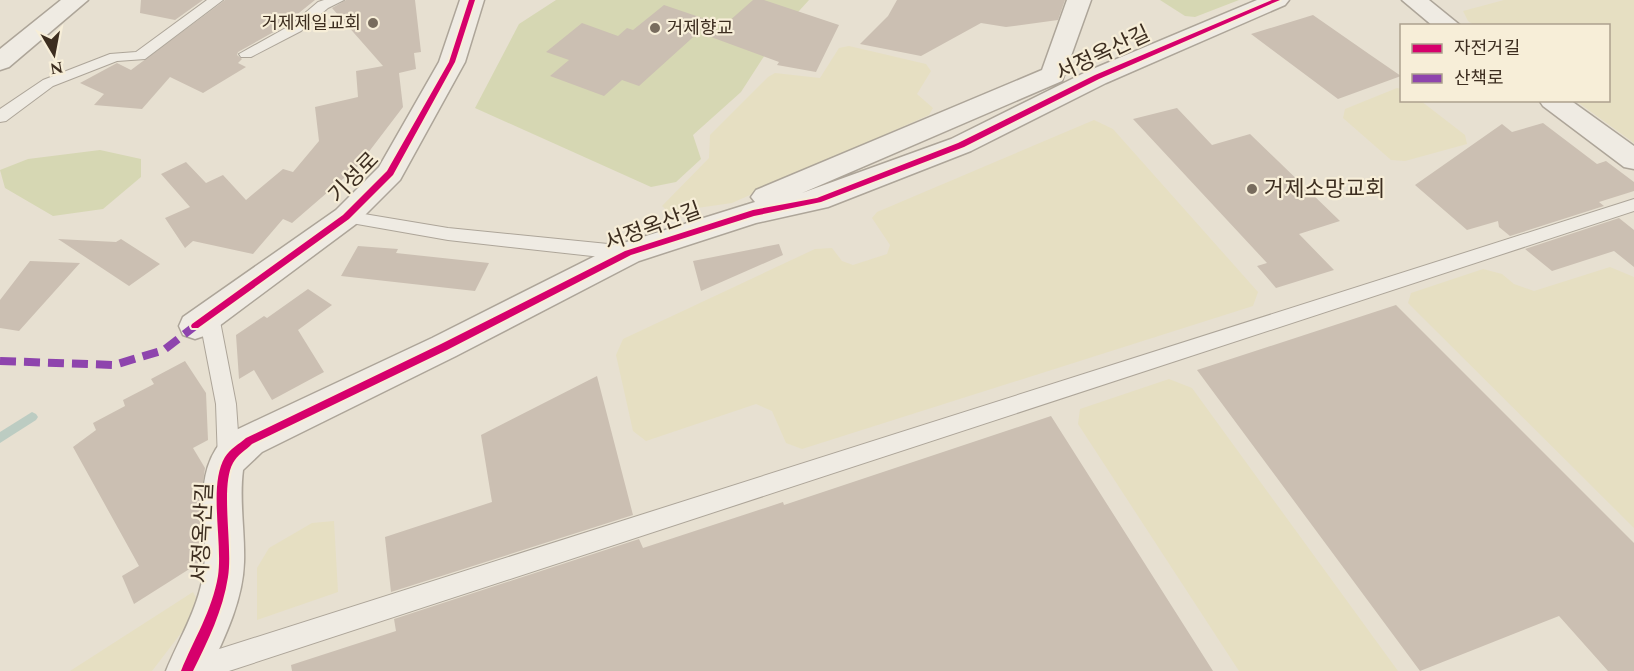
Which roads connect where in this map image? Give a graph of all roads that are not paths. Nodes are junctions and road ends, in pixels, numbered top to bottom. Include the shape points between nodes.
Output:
1 (76, 0) edge
2 (216, 0) edge
3 (337, 0) edge
4 (472, 0) edge
5 (1079, 0) edge
6 (1276, 0) edge
7 (1414, 0) edge
8 (1446, 24) edge
9 (246, 54) dead end
10 (0, 62) edge
11 (1555, 102) edge
12 (0, 117) edge
13 (1634, 160) edge
14 (1634, 205) edge
15 (753, 213) junction
16 (346, 217) junction
17 (628, 253) junction
18 (202, 321) joint
19 (229, 461) junction
20 (189, 671) edge

1 - 10 street
2 - 12 lane via 140,56 116,57 48,83
3 - 9 lane via 323,5 296,28
4 - 16 street, 기성로 via 452,62 390,173
5 - 15 street via 1053,75 757,201
6 - 15 street, 서정옥산길 via 1097,77 961,145 818,201
7 - 8 street
11 - 13 street
14 - 20 lane
15 - 17 street, 서정옥산길
16 - 17 lane via 448,234
16 - 18 street, 기성로
17 - 19 street, 서정옥산길 via 249,441
18 - 19 lane via 225,404
19 - 20 street, 서정옥산길 via 223,482 224,573 215,614

